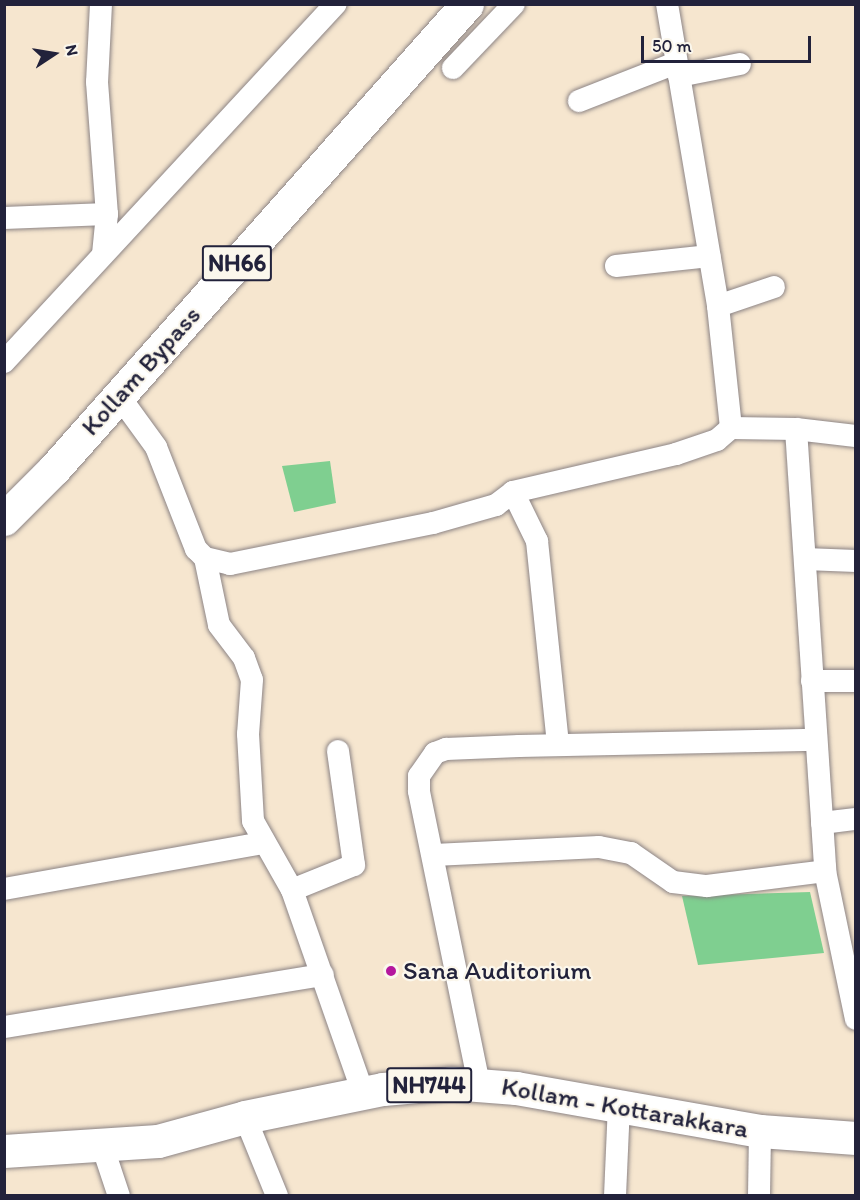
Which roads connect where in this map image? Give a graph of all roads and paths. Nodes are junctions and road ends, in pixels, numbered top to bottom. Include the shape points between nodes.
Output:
1 (101, 4) edge
2 (335, 4) edge
3 (467, 4) edge
4 (514, 4) edge
5 (667, 4) edge
6 (740, 64) dead end
7 (453, 68) dead end
8 (678, 69) junction
9 (579, 101) dead end
10 (107, 214) junction
11 (4, 218) edge
12 (103, 254) junction
13 (709, 256) junction
14 (616, 266) dead end
15 (774, 287) dead end
16 (718, 306) junction
17 (4, 362) edge
18 (119, 396) junction
19 (730, 428) junction
20 (796, 429) junction
21 (855, 436) edge
22 (513, 492) junction
23 (4, 519) edge
24 (205, 558) junction
25 (805, 560) junction
26 (855, 561) edge
27 (812, 681) junction
28 (855, 681) edge
29 (816, 740) junction
30 (558, 745) junction
31 (338, 751) dead end
32 (855, 819) edge
33 (822, 823) junction
34 (262, 843) junction
35 (434, 855) junction
36 (825, 871) junction
37 (4, 889) edge
38 (292, 890) junction
39 (850, 960) edge
40 (323, 975) junction
41 (855, 1019) edge
42 (4, 1027) edge
43 (479, 1084) junction
44 (363, 1093) junction
45 (619, 1106) junction
46 (245, 1117) junction
47 (760, 1131) junction
48 (855, 1138) edge
49 (102, 1145) junction
50 (4, 1151) edge
51 (119, 1196) edge
52 (277, 1196) edge
53 (615, 1196) edge
54 (759, 1196) edge

1 - 10 street via 97,82
2 - 12 street
3 - 18 highway, Kollam Bypass / NH66
4 - 7 street
5 - 8 street
6 - 8 street
8 - 9 street
8 - 13 street
10 - 11 street
10 - 12 street
12 - 17 street
13 - 14 street
13 - 16 street
15 - 16 street
16 - 19 street
18 - 23 highway, Kollam Bypass / NH66
18 - 24 street via 156,447 186,526
19 - 20 street
19 - 22 street via 717,440 676,454
20 - 21 street
20 - 25 street
22 - 24 street via 496,505 391,532 247,562 230,564
22 - 30 street via 537,541
24 - 34 street via 219,625 244,658 252,680 249,795
25 - 26 street
25 - 27 street
27 - 28 street
27 - 29 street
29 - 30 street
29 - 33 street
30 - 35 street via 446,748 435,753 419,776
31 - 38 street via 354,865
32 - 33 street
33 - 36 street
34 - 37 street
34 - 38 street
35 - 36 street via 599,847 631,853 673,882 707,886
35 - 43 street
36 - 39 street
38 - 40 street
39 - 41 street
40 - 42 street
40 - 44 street
43 - 44 highway, Kollam - Kottarakkara / NH744
43 - 45 highway, Kollam - Kottarakkara / NH744
44 - 46 highway, Kollam - Kottarakkara / NH744
45 - 47 highway, Kollam - Kottarakkara / NH744
45 - 53 street
46 - 49 highway, Kollam - Kottarakkara / NH744 via 158,1140
46 - 52 street
47 - 48 highway, Kollam - Kottarakkara / NH744
47 - 54 street
49 - 50 highway, Kollam - Kottarakkara / NH744
49 - 51 street

